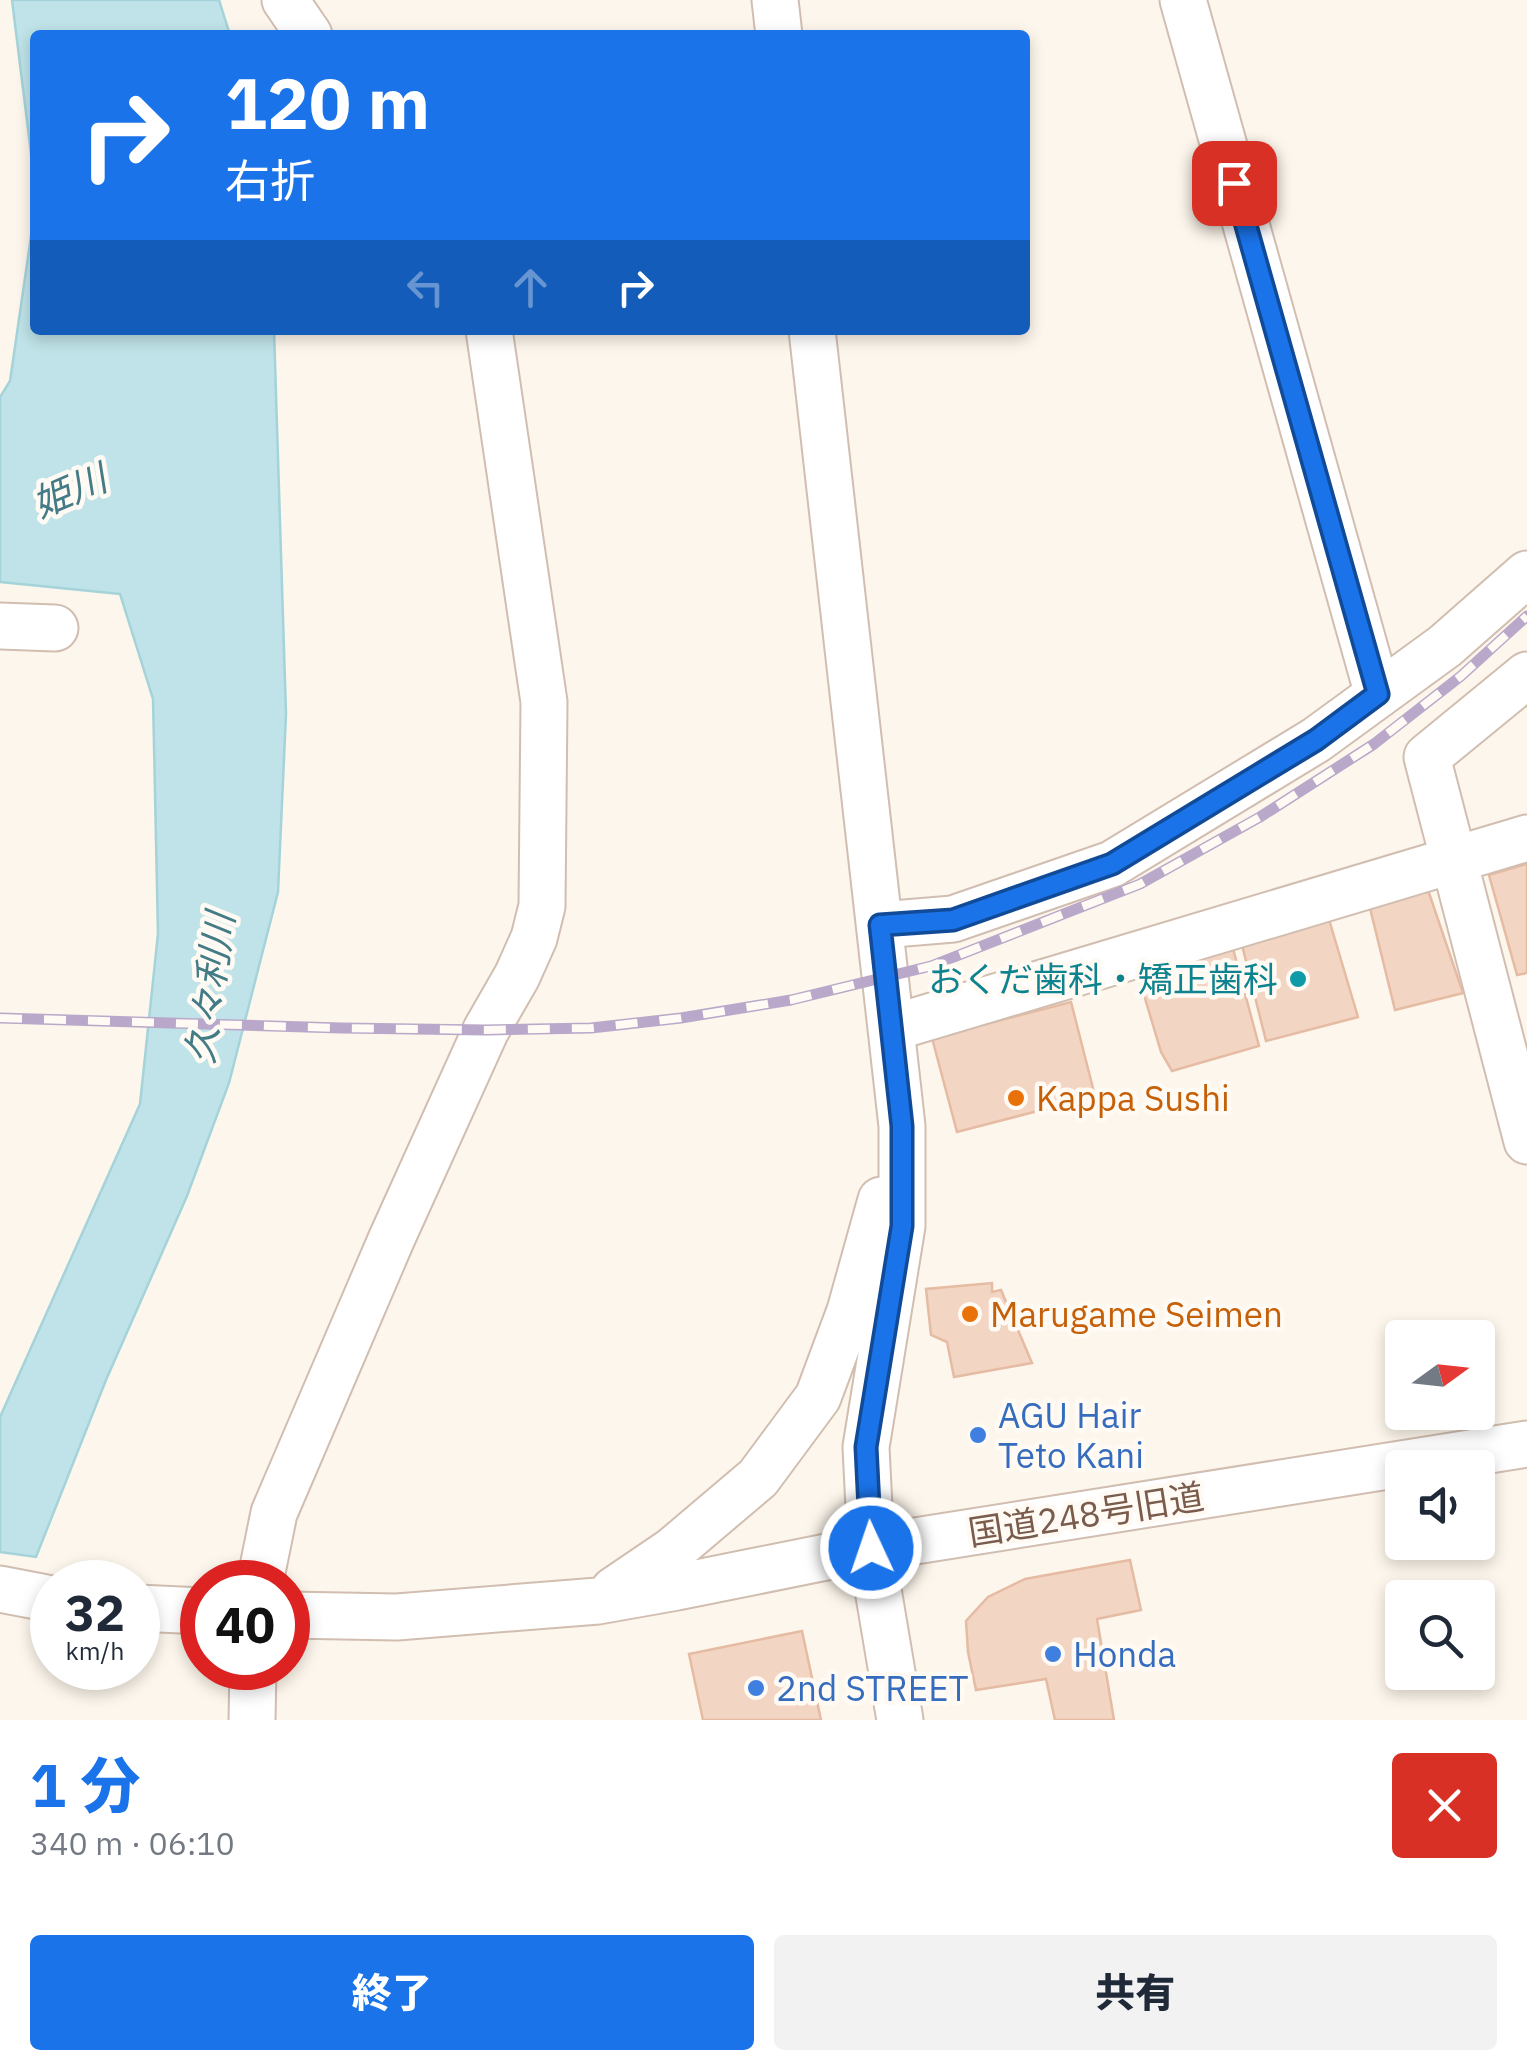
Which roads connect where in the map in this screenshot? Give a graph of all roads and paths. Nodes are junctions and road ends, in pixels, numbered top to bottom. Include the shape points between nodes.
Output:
1 (285, 0) edge
2 (774, 0) edge
3 (1182, 0) edge
4 (306, 30) edge
5 (777, 30) edge
6 (491, 335) edge
7 (813, 335) edge
8 (1527, 574) edge
9 (0, 626) edge
10 (55, 628) dead end
11 (1527, 674) edge
12 (1378, 694) junction
13 (1527, 838) edge
14 (1454, 859) junction
15 (880, 925) junction
16 (892, 1028) junction
17 (902, 1126) junction
18 (1527, 1141) edge
19 (1527, 1444) edge
20 (871, 1548) junction
21 (264, 1560) edge
22 (0, 1590) edge
23 (30, 1595) edge
24 (598, 1601) junction
25 (310, 1615) edge
26 (253, 1690) edge
27 (252, 1720) edge
28 (900, 1720) edge

1 - 4 street
2 - 5 street
3 - 12 street
6 - 21 street via 544,702 542,906 523,963 390,1240 274,1513
7 - 15 street
8 - 12 street
9 - 10 street
11 - 14 street via 1427,757
12 - 15 street via 1316,740 1112,864 953,920
13 - 14 street
14 - 16 street
14 - 18 street
15 - 16 street
16 - 17 street
17 - 20 street via 902,1226 866,1447
17 - 24 street via 850,1311 818,1397 758,1478 674,1550
19 - 20 street, 国道248号旧道
20 - 24 street, 国道248号旧道
20 - 28 street
22 - 23 street
24 - 25 street, 国道248号旧道 via 397,1617
26 - 27 street

